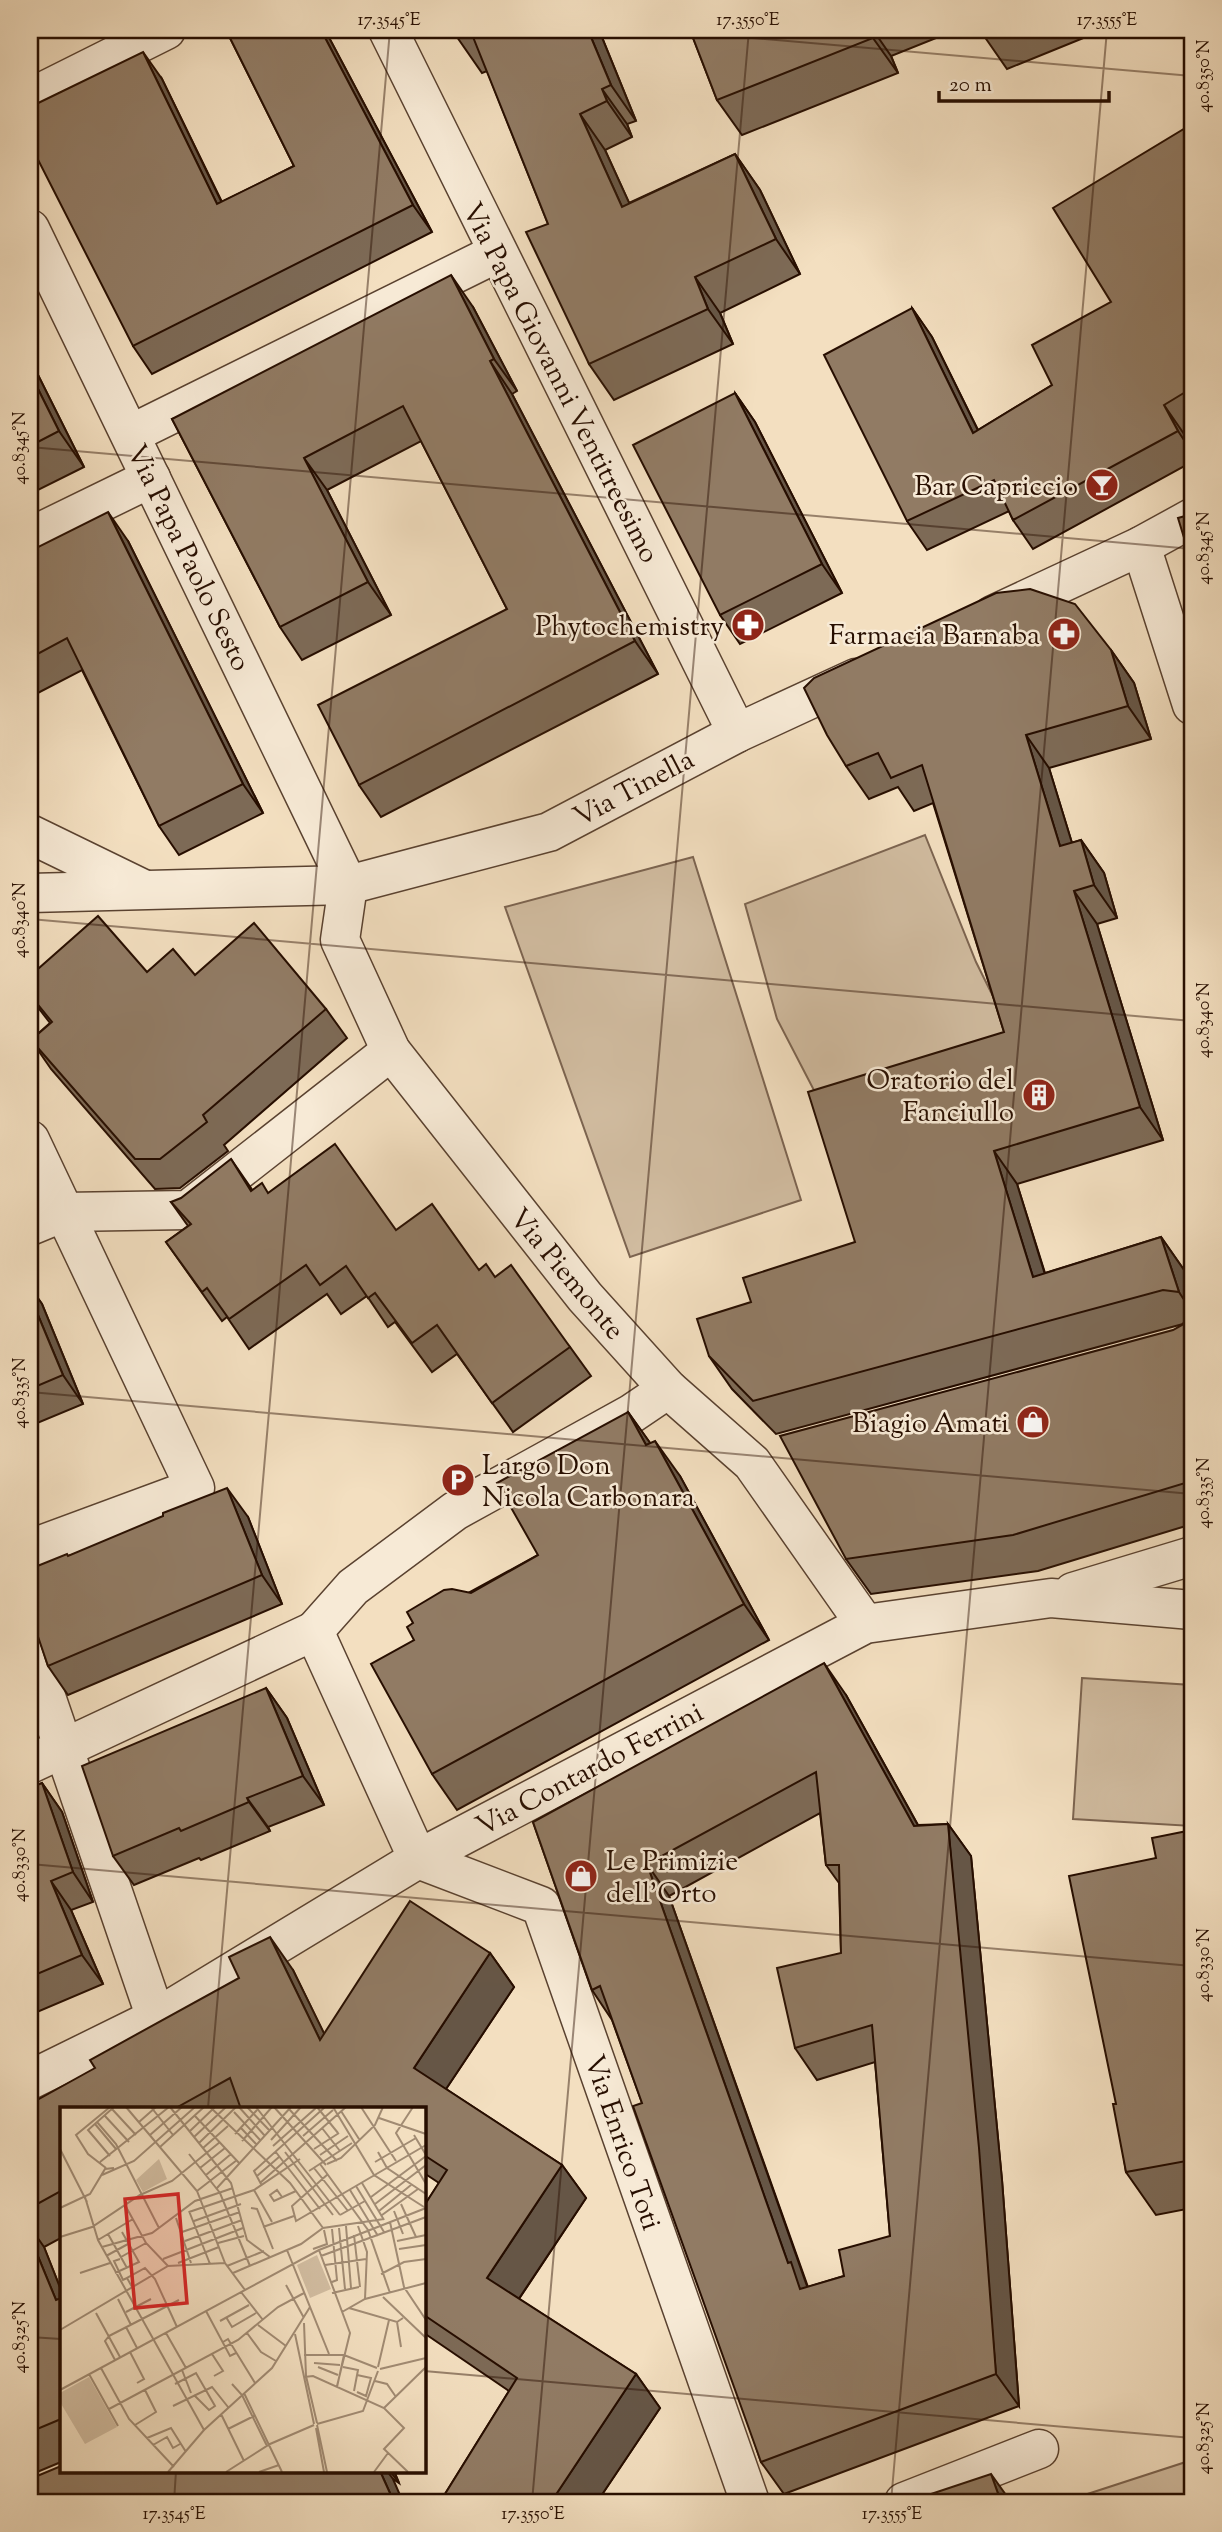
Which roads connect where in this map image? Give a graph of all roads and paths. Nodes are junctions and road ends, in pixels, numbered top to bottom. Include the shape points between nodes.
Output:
1 (166, 30) edge
2 (388, 30) edge
3 (30, 98) edge
4 (30, 229) edge
5 (497, 253) junction
6 (131, 434) junction
7 (151, 478) junction
8 (1192, 518) edge
9 (30, 537) edge
10 (1141, 546) junction
11 (965, 628) edge
12 (889, 663) edge
13 (1192, 705) edge
14 (737, 733) junction
15 (30, 834) edge
16 (348, 885) junction
17 (147, 891) junction
18 (30, 892) edge
19 (391, 1051) junction
20 (30, 1140) edge
21 (47, 1219) edge
22 (668, 1389) junction
23 (792, 1452) edge
24 (752, 1463) junction
25 (30, 1549) edge
26 (1192, 1556) edge
27 (1051, 1598) junction
28 (1192, 1609) edge
29 (865, 1624) junction
30 (314, 1631) junction
31 (30, 1650) edge
32 (47, 1757) edge
33 (418, 1859) junction
34 (156, 2018) junction
35 (30, 2080) edge
36 (1039, 2449) dead end
37 (750, 2502) edge
38 (904, 2502) edge

1 - 3 street
2 - 5 street, Via Papa Giovanni Ventitreesimo
4 - 6 street, Via Papa Paolo Sesto
5 - 6 street
5 - 14 street, Via Papa Giovanni Ventitreesimo
6 - 7 street, Via Papa Paolo Sesto
7 - 9 street
7 - 16 street, Via Papa Paolo Sesto
8 - 10 street
10 - 11 street
10 - 13 street
12 - 14 street, Via Tinella
14 - 16 street, Via Tinella via 549,832
15 - 17 street
16 - 17 street, Via Tinella
16 - 19 street, Via Piemonte via 340,940
17 - 18 street, Via Tinella
19 - 21 street via 188,1210
19 - 22 street, Via Piemonte via 585,1297
20 - 21 street
21 - 25 street via 195,1488
22 - 24 street, Via Piemonte
22 - 30 street via 456,1511 353,1587
23 - 24 street
24 - 29 street, Via Piemonte
26 - 27 street
27 - 28 street, Via Contardo Ferrini
27 - 29 street, Via Contardo Ferrini
29 - 33 street, Via Contardo Ferrini
30 - 32 street
30 - 33 street
31 - 32 street
32 - 34 street
33 - 34 street, Via Contardo Ferrini
33 - 37 street, Via Enrico Toti via 541,1906
34 - 35 street, Via Contardo Ferrini
36 - 38 street

